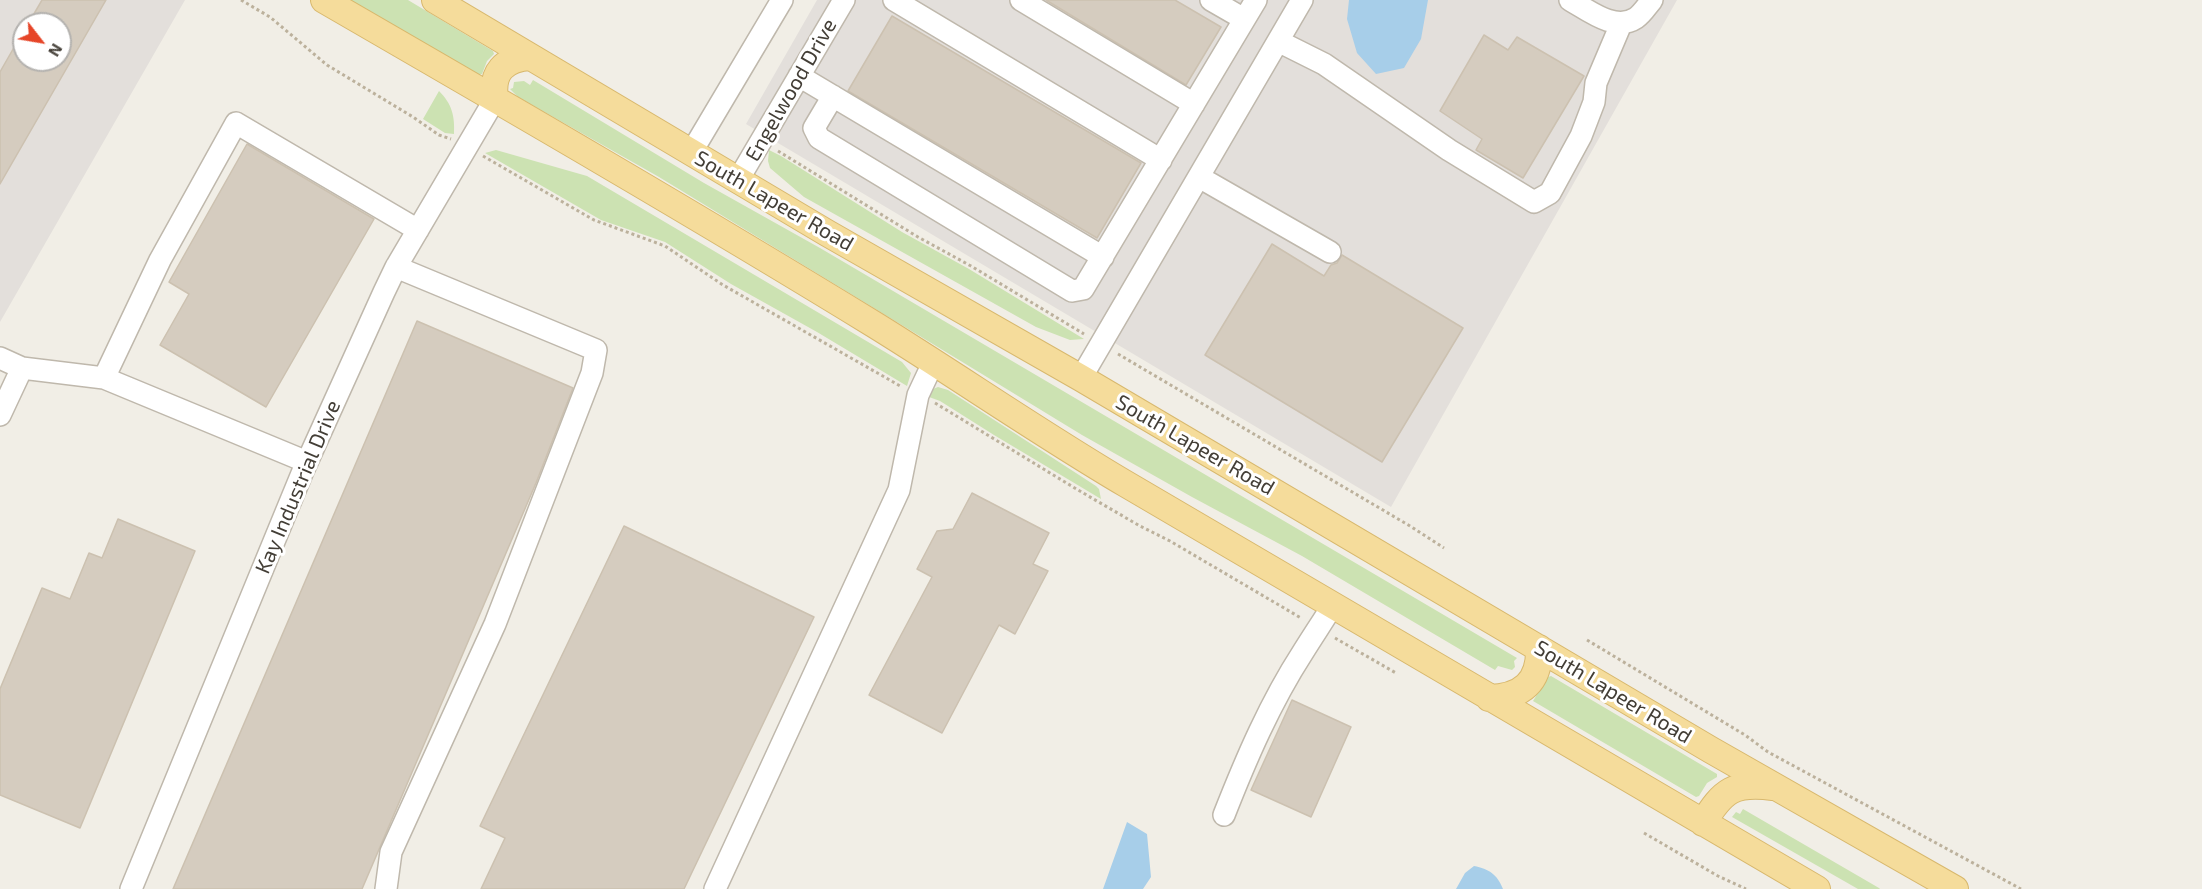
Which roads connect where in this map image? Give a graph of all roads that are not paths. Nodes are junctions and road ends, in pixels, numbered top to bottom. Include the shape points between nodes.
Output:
1 (324, 0) edge
2 (435, 0) edge
3 (782, 0) edge
4 (844, 0) edge
5 (894, 0) edge
6 (1021, 0) edge
7 (1211, 0) edge
8 (1256, 0) edge
9 (1302, 0) edge
10 (1570, 0) edge
11 (1652, 0) edge
12 (1244, 19) junction
13 (1621, 24) junction
14 (1278, 41) junction
15 (531, 57) junction
16 (799, 76) junction
17 (833, 96) junction
18 (495, 99) junction
19 (1194, 104) junction
20 (691, 153) junction
21 (1161, 160) junction
22 (1199, 177) junction
23 (738, 180) junction
24 (418, 230) junction
25 (1330, 252) dead end
26 (1104, 257) junction
27 (396, 267) junction
28 (0, 358) edge
29 (933, 363) junction
30 (22, 369) junction
31 (104, 378) junction
32 (1081, 378) junction
33 (0, 415) edge
34 (307, 462) junction
35 (1333, 605) junction
36 (1539, 648) junction
37 (1489, 698) junction
38 (1773, 787) junction
39 (1224, 815) dead end
40 (1703, 823) junction
41 (131, 889) edge
42 (386, 889) edge
43 (715, 889) edge
44 (1817, 889) edge
45 (1955, 889) edge

1 - 18 main road
2 - 15 main road, South Lapeer Road
3 - 20 street
4 - 16 street, Engelwood Drive
5 - 21 street
6 - 19 street
7 - 12 street
8 - 12 street
9 - 14 street
10 - 13 street via 1603,19
11 - 13 street via 1636,18
12 - 19 street
13 - 14 street via 1596,83 1594,102 1581,136 1550,193 1534,202 1449,150 1324,64
14 - 22 street
15 - 18 main road via 516,58 500,70
15 - 20 main road, South Lapeer Road
16 - 17 street
16 - 23 street, Engelwood Drive
17 - 26 street
17 - 26 street via 814,128 819,138 1072,291 1083,289
18 - 24 street, Kay Industrial Drive
18 - 29 main road
19 - 21 street
20 - 23 main road, South Lapeer Road
21 - 26 street
22 - 25 street
22 - 32 street
23 - 32 main road, South Lapeer Road
24 - 27 street, Kay Industrial Drive
24 - 31 street via 236,123 160,260
27 - 34 street, Kay Industrial Drive
27 - 42 street via 596,350 592,373 495,624 391,852
28 - 30 street
29 - 35 main road via 1055,442
29 - 43 street via 918,395 899,490
30 - 31 street
30 - 33 street
31 - 34 street
32 - 36 main road, South Lapeer Road
34 - 41 street, Kay Industrial Drive
35 - 37 main road
35 - 39 street via 1302,652 1262,728
36 - 37 main road via 1537,670 1524,688 1506,697
36 - 38 main road, South Lapeer Road
37 - 40 main road
38 - 40 main road via 1734,789 1715,803
38 - 45 main road, South Lapeer Road
40 - 44 main road

